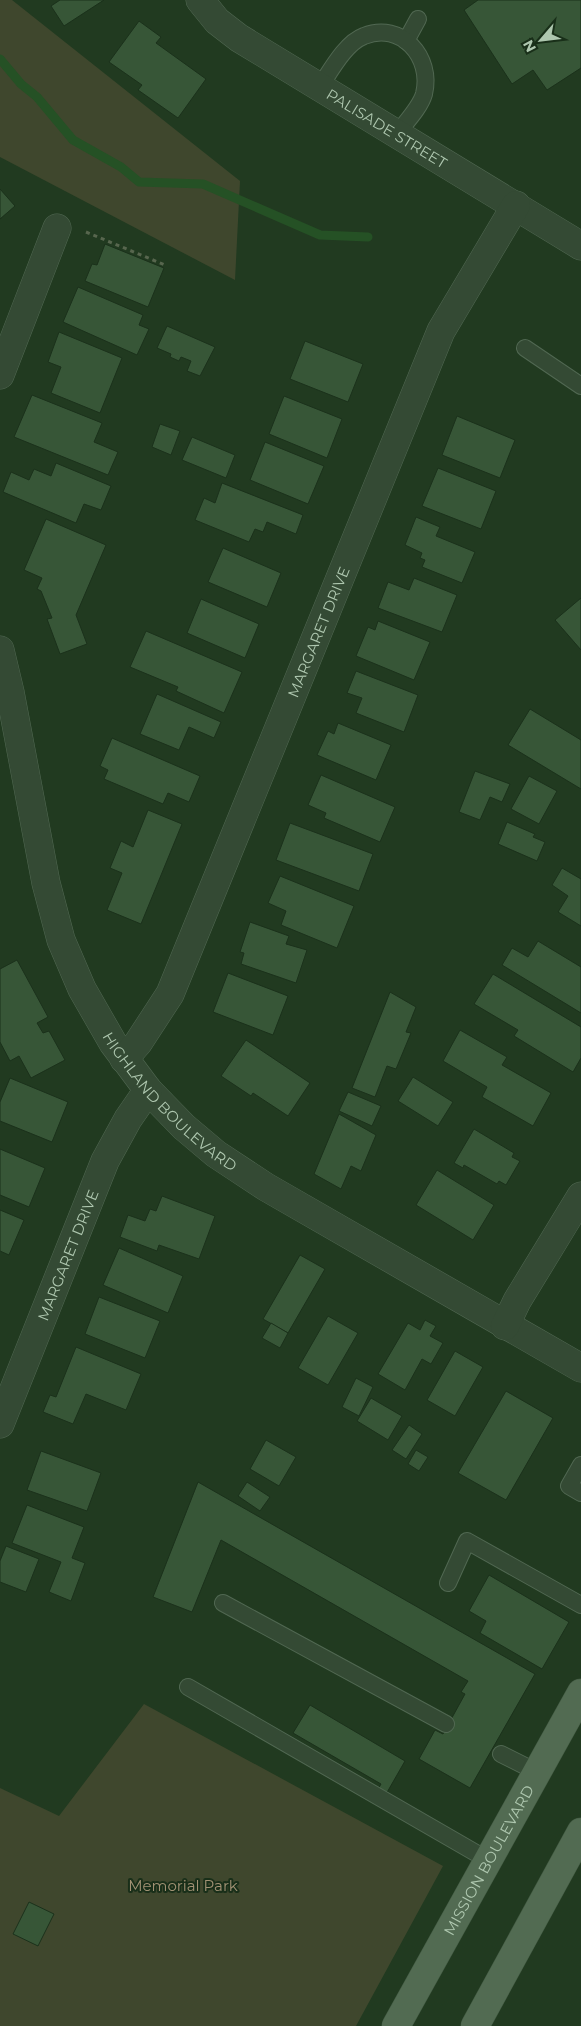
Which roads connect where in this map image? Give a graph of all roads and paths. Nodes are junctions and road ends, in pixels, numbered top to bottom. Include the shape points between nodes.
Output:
1 (200, 0) edge
2 (418, 19) dead end
3 (406, 41) junction
4 (319, 88) junction
5 (396, 135) junction
6 (516, 206) junction
7 (57, 228) dead end
8 (84, 230) dead end
9 (581, 246) edge
10 (165, 266) dead end
11 (525, 348) dead end
12 (0, 375) edge
13 (581, 386) edge
14 (0, 650) edge
15 (124, 1059) junction
16 (148, 1090) junction
17 (580, 1201) edge
18 (506, 1326) junction
19 (580, 1365) edge
20 (0, 1424) edge
21 (581, 1465) edge
22 (581, 1493) edge
23 (448, 1582) dead end
24 (223, 1603) dead end
25 (581, 1605) edge
26 (188, 1688) dead end
27 (581, 1693) edge
28 (446, 1724) dead end
29 (501, 1754) dead end
30 (537, 1772) junction
31 (581, 1832) edge
32 (488, 1860) junction
33 (396, 2026) edge
34 (474, 2026) edge

1 - 4 street, PALISADE STREET via 217,21 239,38
2 - 3 lane
3 - 4 lane via 381,33 363,36 348,46
3 - 5 lane via 423,62 427,79 423,97
4 - 5 street, PALISADE STREET
5 - 6 street, PALISADE STREET
6 - 9 street, PALISADE STREET
6 - 15 street, MARGARET DRIVE via 441,331 170,994
7 - 12 street
8 - 10 path
11 - 13 lane
14 - 15 street, HIGHLAND BOULEVARD via 46,883 61,940 82,990
15 - 16 street, HIGHLAND BOULEVARD
16 - 18 street, HIGHLAND BOULEVARD via 216,1154 266,1187
16 - 20 street, MARGARET DRIVE via 128,1118 106,1161
17 - 18 street via 517,1301
18 - 19 street, HIGHLAND BOULEVARD
21 - 22 lane via 568,1486
23 - 25 lane via 467,1541
24 - 28 lane
26 - 32 lane
27 - 30 main road, MISSION BOULEVARD
29 - 30 lane
30 - 32 main road, MISSION BOULEVARD
31 - 34 main road
32 - 33 main road, MISSION BOULEVARD

